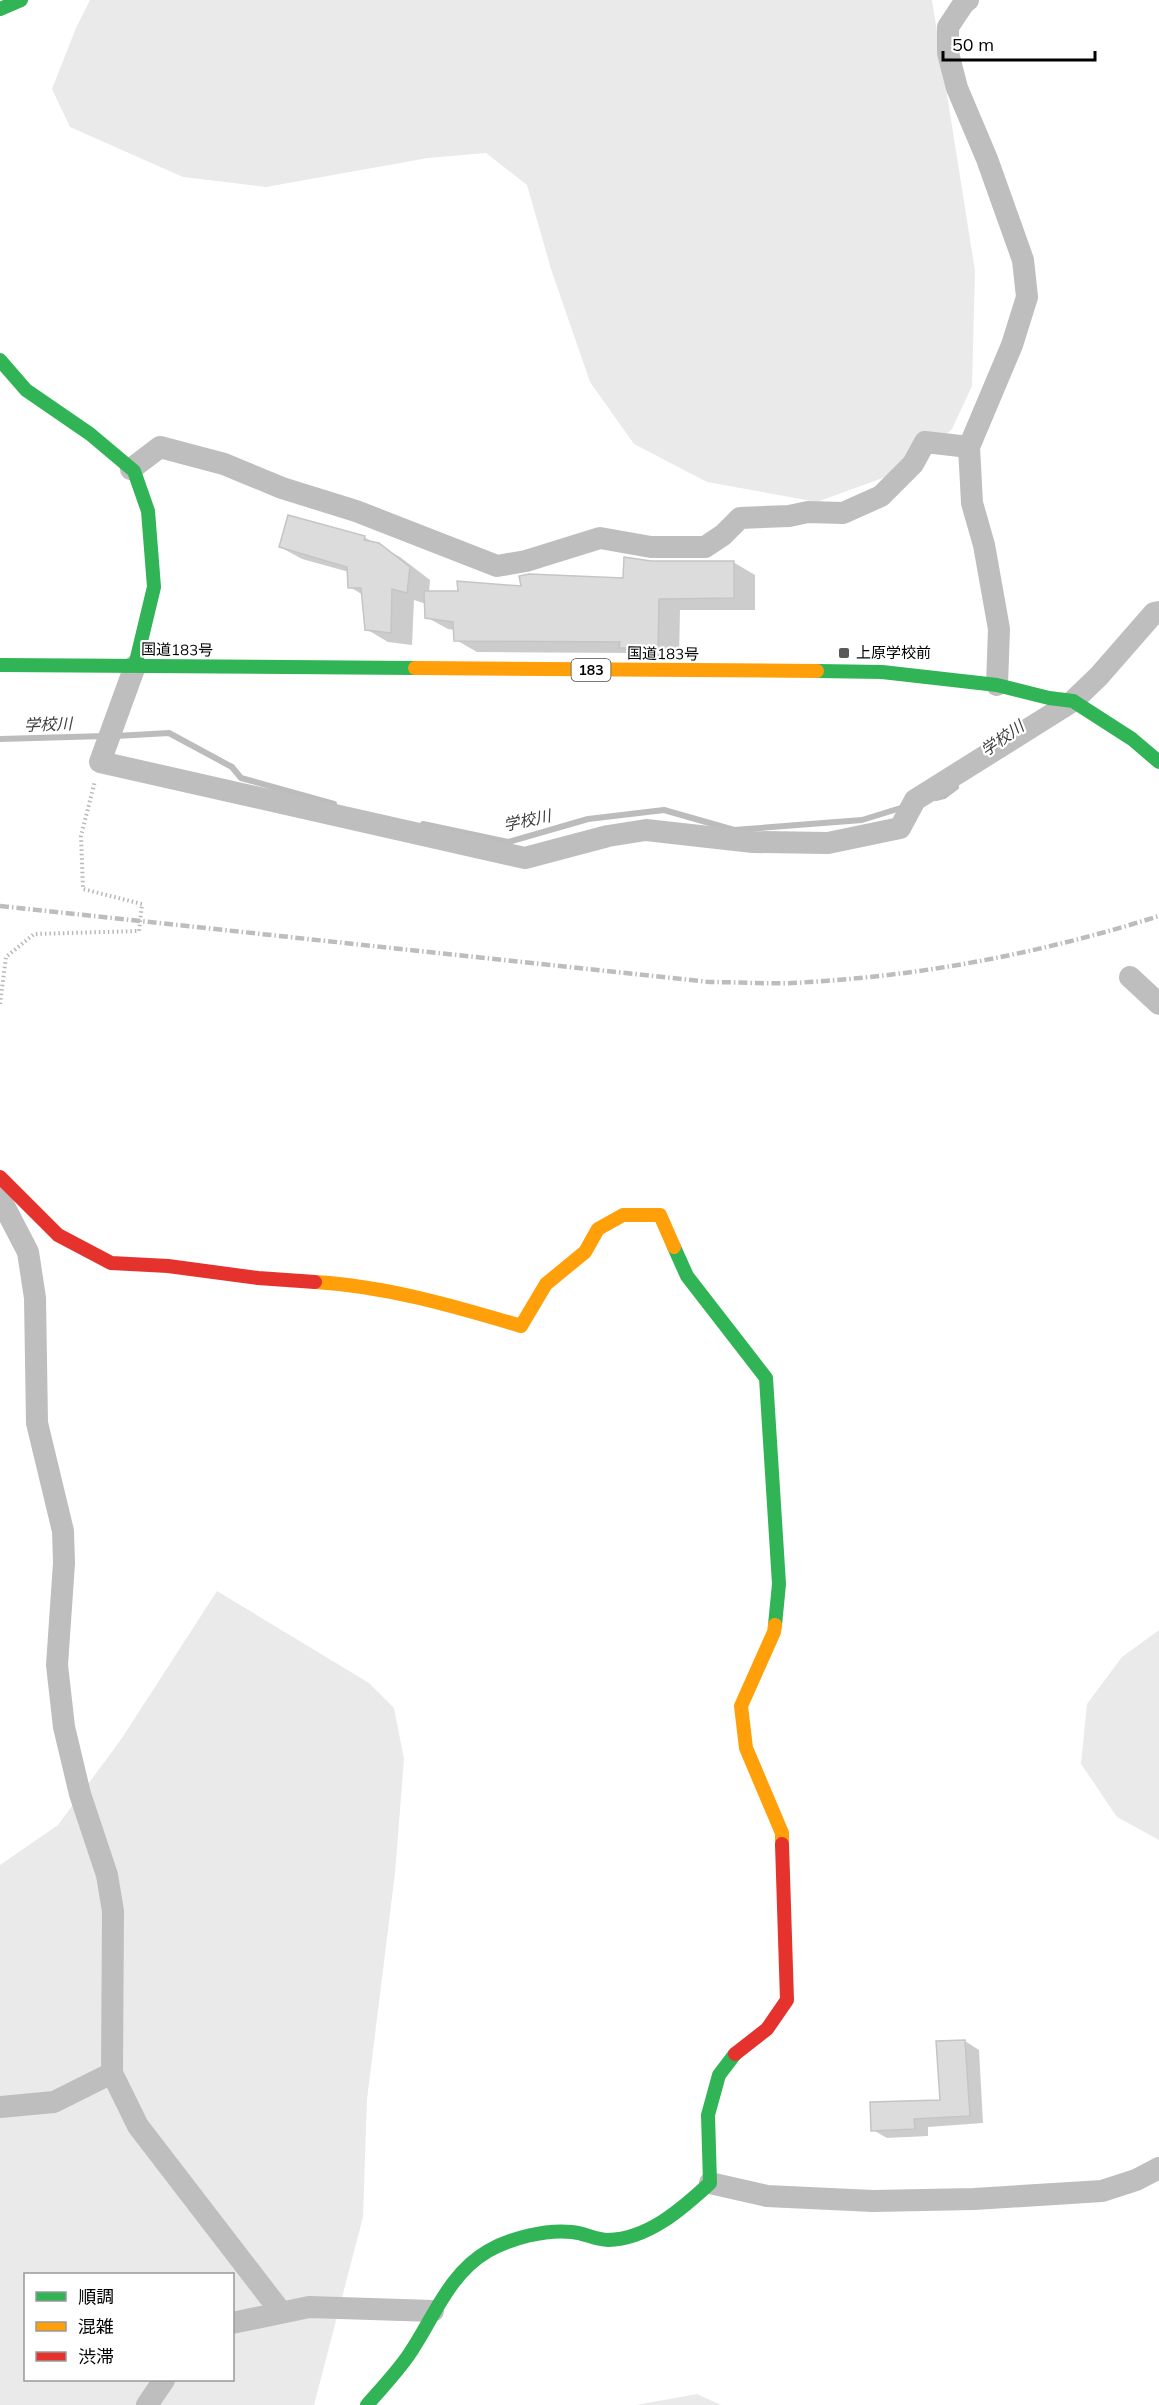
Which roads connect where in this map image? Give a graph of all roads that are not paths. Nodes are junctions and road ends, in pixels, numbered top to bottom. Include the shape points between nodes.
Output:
1 (21, 0) edge
2 (968, 0) edge
3 (0, 9) edge
4 (0, 360) edge
5 (969, 447) junction
6 (131, 469) junction
7 (1159, 612) edge
8 (0, 665) edge
9 (135, 666) junction
10 (998, 685) junction
11 (1073, 701) junction
12 (1159, 762) edge
13 (1130, 976) dead end
14 (1159, 1004) edge
15 (0, 1177) edge
16 (0, 1198) edge
17 (112, 2073) junction
18 (0, 2107) edge
19 (1159, 2168) edge
20 (710, 2183) junction
21 (433, 2311) junction
22 (281, 2312) junction
23 (234, 2322) edge
24 (163, 2381) edge
25 (147, 2405) edge
26 (367, 2405) edge

1 - 3 main road
2 - 5 street via 948,27 948,52 957,88 1023,260 1027,297 1012,345
4 - 6 main road via 26,390 90,434
5 - 6 street via 925,442 913,464 881,496 843,513 740,518 705,548 651,547 600,538 497,566 356,511 182,452 160,447
5 - 10 street via 972,503 999,629
6 - 9 main road via 148,511 154,587
7 - 11 street
8 - 9 main road, 国道183号 / 183
9 - 10 main road, 国道183号 / 183 via 882,672
9 - 11 street via 100,762 525,858 646,830 753,842 828,843 900,828 915,800
10 - 11 main road, 国道183号 / 183
11 - 12 main road, 国道183号 / 183 via 1132,739
13 - 14 street
15 - 20 main road via 58,1235 111,1263 349,1284 455,1306 521,1326 546,1284 585,1252 598,1229 623,1215 660,1215 687,1276 766,1378 779,1584 774,1632 741,1706 746,1748 782,1833 787,2000 767,2029 736,2052 719,2075 708,2115
16 - 17 street via 28,1252 35,1298 37,1424 63,1531 57,1665 64,1727 80,1794 107,1875 113,1911
17 - 18 street via 54,2102
17 - 22 street via 138,2126
19 - 20 street via 1102,2191 974,2199 873,2201 767,2196
20 - 21 main road via 659,2223 631,2236 609,2240 572,2232 550,2234 489,2250 464,2271
21 - 22 street via 309,2307
21 - 26 main road via 408,2355
22 - 23 street
24 - 25 street

